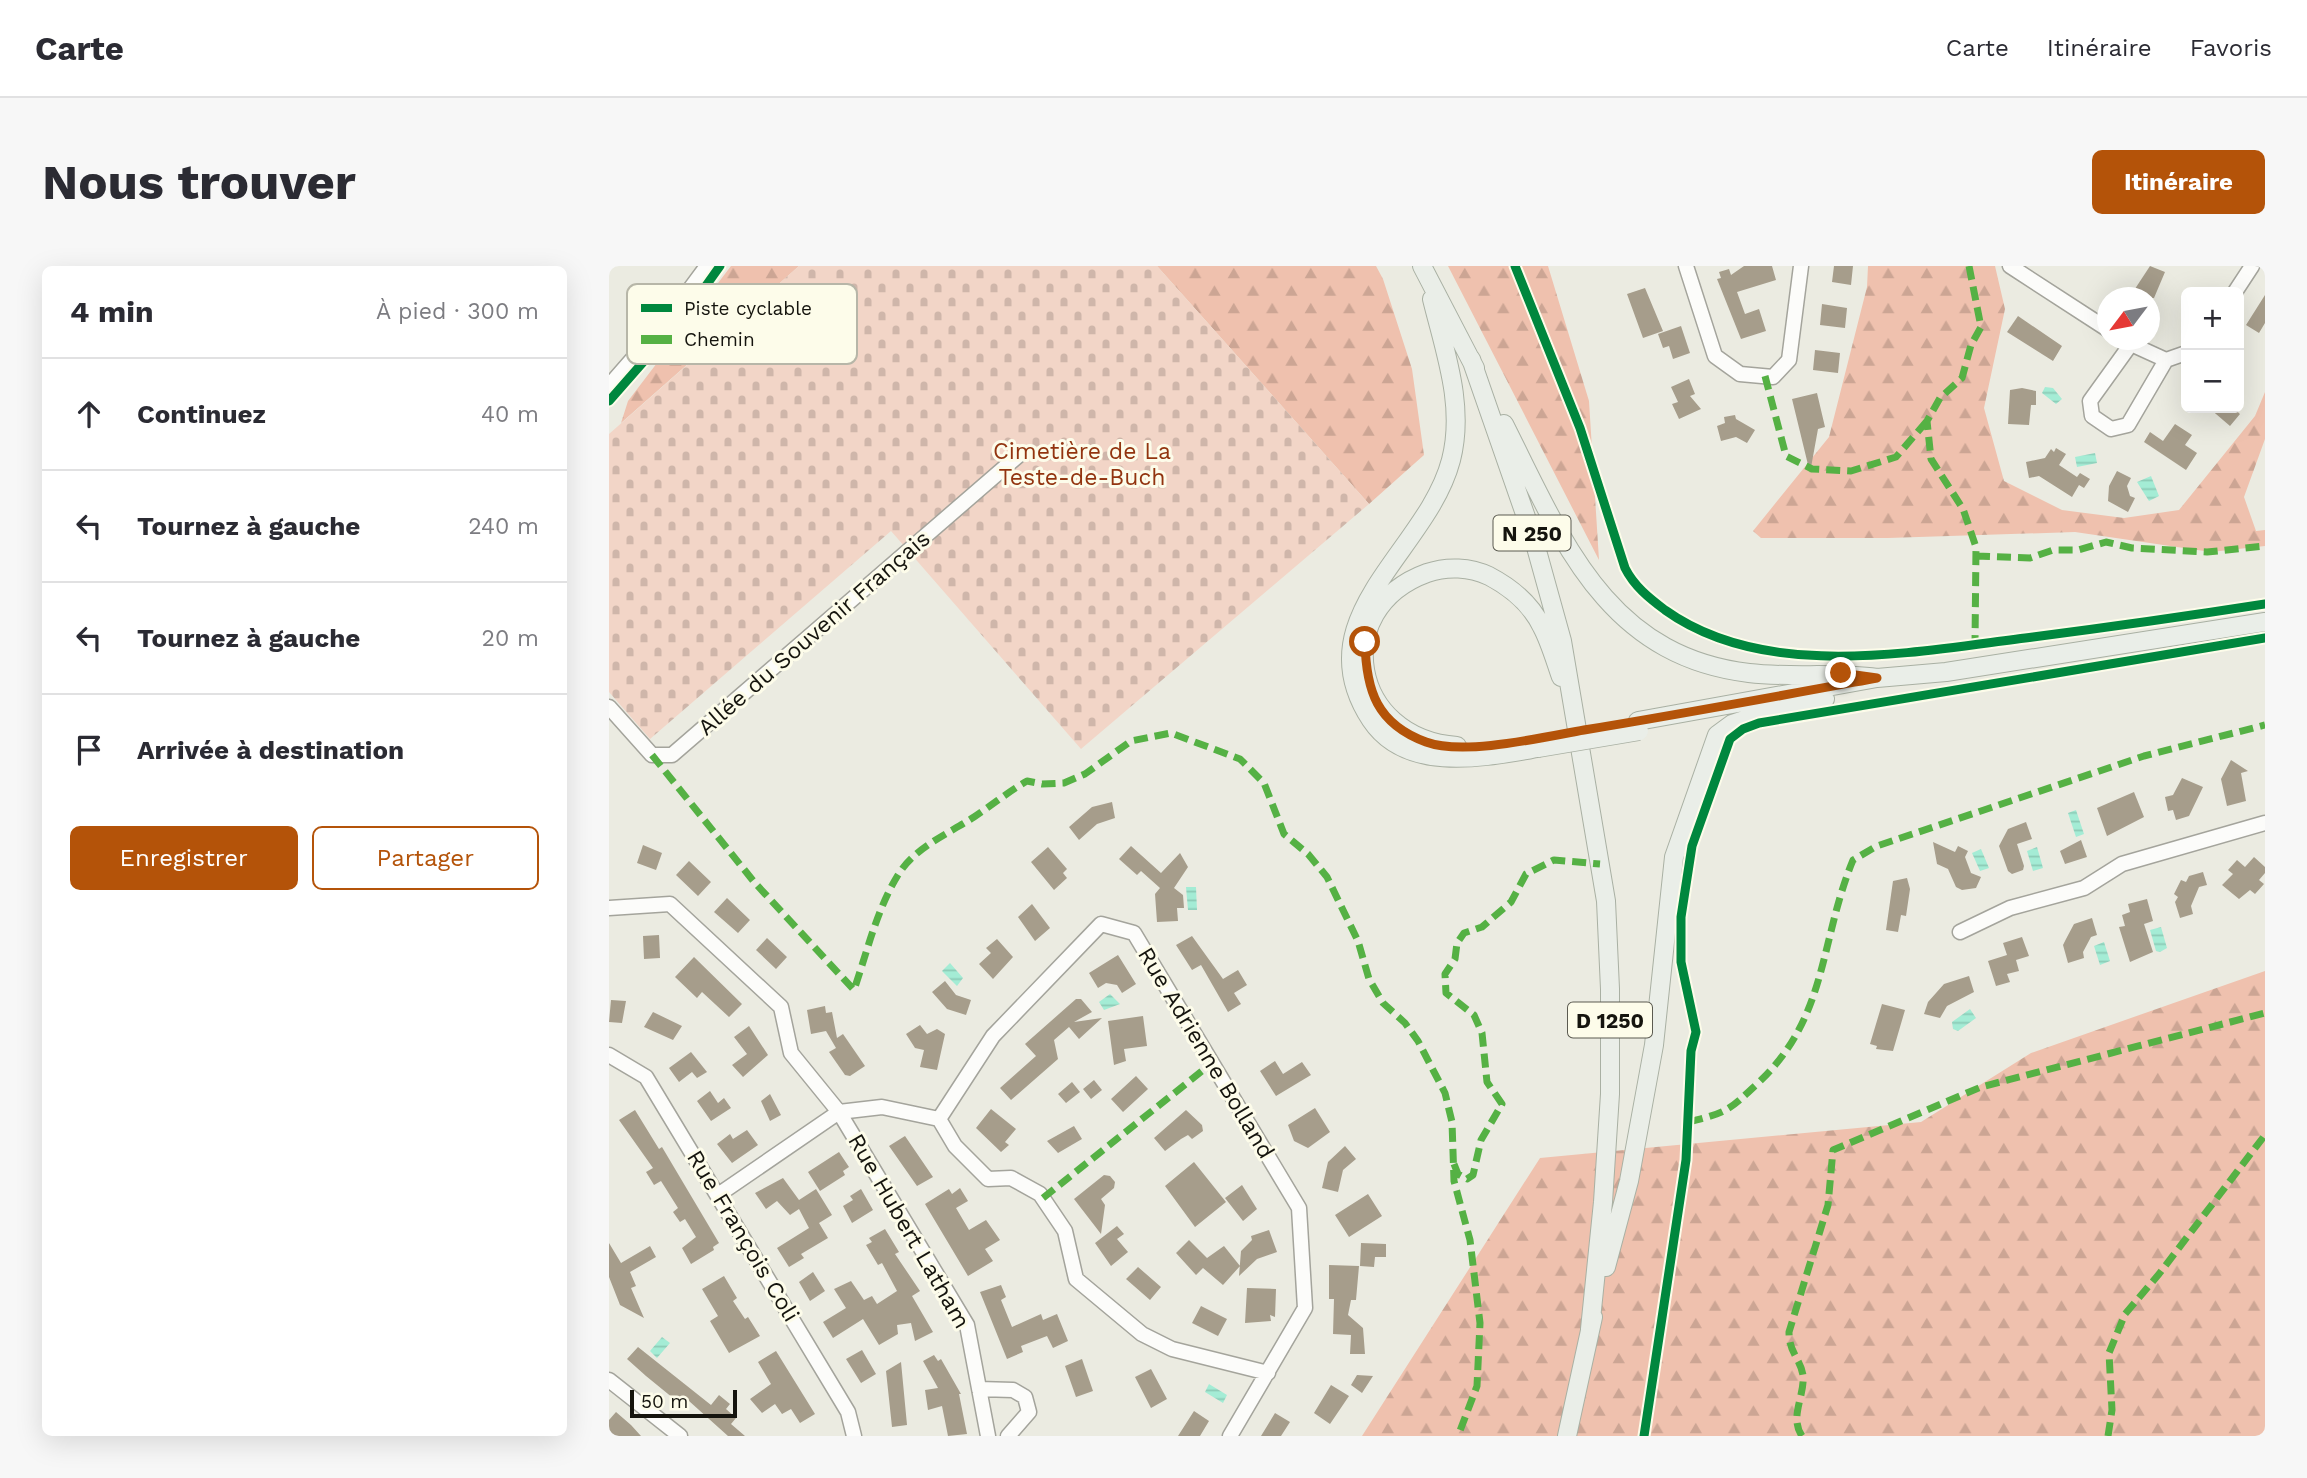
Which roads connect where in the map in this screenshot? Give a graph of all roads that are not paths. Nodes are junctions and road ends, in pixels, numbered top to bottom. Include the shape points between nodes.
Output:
1 (707, 266) edge
2 (1686, 266) edge
3 (1801, 266) edge
4 (2010, 266) edge
5 (2252, 266) edge
6 (1424, 269) edge
7 (694, 284) edge
8 (2238, 287) edge
9 (2097, 322) edge
10 (2122, 350) edge
11 (2144, 350) edge
12 (2181, 355) edge
13 (1471, 359) junction
14 (2166, 360) junction
15 (628, 364) edge
16 (609, 386) edge
17 (1019, 455) dead end
18 (2265, 622) edge
19 (1946, 672) junction
20 (1877, 678) junction
21 (609, 707) edge
22 (1768, 712) junction
23 (1575, 713) junction
24 (1638, 726) junction
25 (1538, 743) junction
26 (2265, 823) edge
27 (609, 908) edge
28 (1960, 932) dead end
29 (609, 1055) edge
30 (839, 1112) junction
31 (939, 1119) junction
32 (718, 1195) junction
33 (1590, 1329) junction
34 (1268, 1373) junction
35 (609, 1380) edge
36 (979, 1389) junction
37 (680, 1436) edge
38 (854, 1436) edge
39 (988, 1436) edge
40 (1008, 1436) edge
41 (1230, 1436) edge
42 (1567, 1436) edge

1 - 7 street
2 - 3 street via 1715,356 1740,374 1773,377 1789,360
4 - 9 street
5 - 8 street
6 - 13 main road, N 250
6 - 25 main road via 1457,406 1453,450 1436,500 1385,571 1357,620 1350,663 1357,693 1375,726 1424,755 1454,758
10 - 14 street via 2090,401 2092,416 2111,429 2128,425
11 - 14 street
12 - 14 street
13 - 20 main road via 1555,530 1588,580 1624,620 1698,661 1747,673 1841,673
13 - 23 main road, N 250 via 1534,540 1562,641
15 - 16 street
17 - 21 street, Allée du Souvenir Français via 672,755 652,755
18 - 19 main road
19 - 20 main road
19 - 22 main road
20 - 24 main road
22 - 24 main road
22 - 33 main road via 1732,724 1717,735 1674,857 1654,1045 1629,1181
23 - 25 main road via 1541,625 1524,601 1501,582 1478,571 1437,569 1412,579 1384,601 1367,635 1366,673 1372,695 1386,717 1429,743
23 - 33 main road, D 1250 via 1606,901 1610,989 1606,1161
24 - 25 main road, bridge
26 - 28 street via 2122,864 2084,888 2010,908
27 - 30 street, Rue Hubert Latham via 670,904 781,1007 791,1053
29 - 32 street, Rue François Coli via 646,1077
30 - 31 street via 882,1107
30 - 32 street
30 - 36 street, Rue Hubert Latham via 967,1325
31 - 34 street via 955,1146 988,1180 1011,1178 1040,1194 1065,1231 1076,1279 1142,1334 1172,1349
31 - 34 street, Rue Adrienne Bolland via 993,1036 1101,923 1134,933 1299,1208 1305,1308
32 - 38 street, Rue François Coli via 848,1412
33 - 42 main road, D 1250
34 - 41 street, Rue Adrienne Bolland
35 - 37 street
36 - 39 street, Rue Hubert Latham
36 - 40 street via 1013,1390 1024,1396 1029,1412

